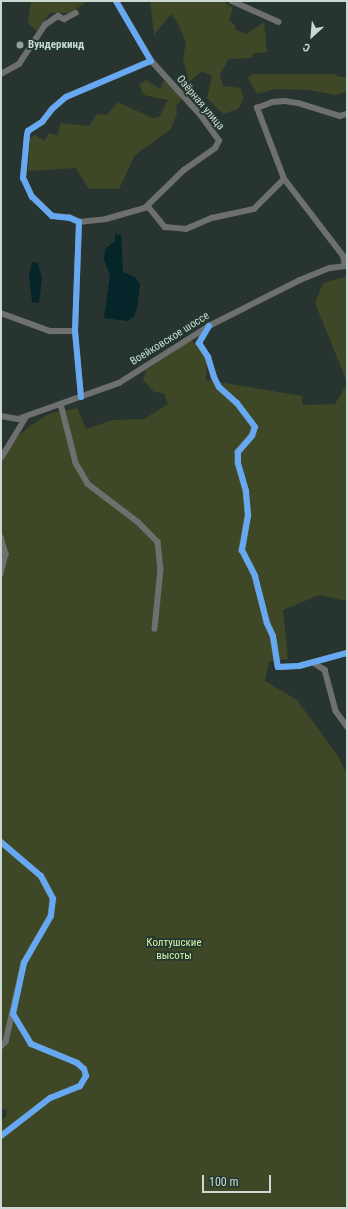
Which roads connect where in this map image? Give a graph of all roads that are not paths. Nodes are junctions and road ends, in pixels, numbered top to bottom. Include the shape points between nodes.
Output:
1 (116, 1) edge
2 (232, 1) edge
3 (76, 13) dead end
4 (279, 22) dead end
5 (150, 61) junction
6 (1, 74) edge
7 (347, 114) edge
8 (284, 179) junction
9 (148, 206) junction
10 (80, 222) junction
11 (346, 266) edge
12 (1, 313) edge
13 (209, 326) junction
14 (75, 331) junction
15 (81, 397) junction
16 (61, 404) junction
17 (1, 416) edge
18 (26, 417) junction
19 (1, 458) edge
20 (1, 537) edge
21 (1, 574) edge
22 (155, 629) dead end
23 (347, 653) edge
24 (313, 663) junction
25 (347, 726) edge
26 (1, 842) edge
27 (13, 1014) junction
28 (1, 1047) edge
29 (1, 1136) edge

1 - 5 street
2 - 4 street
3 - 6 street via 64,19 58,16 45,25 19,64
5 - 9 street, Озёрная улица via 200,115 219,141 215,148 184,170
5 - 10 street via 66,98 52,109 42,122 28,131 23,178 32,196 52,216
7 - 8 street via 340,116 298,103 284,102 273,102 257,108
8 - 9 street via 254,209 212,218 186,229 165,228
8 - 11 street via 343,256
9 - 10 street, Озёрная улица via 113,218
10 - 14 street
11 - 13 street, Воейковское шоссе via 330,268 300,280
12 - 14 street via 50,331
13 - 15 street, Воейковское шоссе via 119,383
13 - 24 street via 199,343 208,357 214,377 219,387 237,403 255,427 252,436 238,452 248,511 242,550 255,576 267,623 273,636 278,667
14 - 15 street
15 - 16 street, Воейковское шоссе
16 - 18 street, Воейковское шоссе
16 - 22 street via 76,463 88,484 138,522 158,542 161,569
17 - 18 street, Воейковское шоссе via 10,420
18 - 19 street
20 - 21 street via 6,554
23 - 24 street via 334,654
24 - 25 street via 318,663 325,670 336,711
26 - 27 street via 41,876 53,899 51,916 24,963
27 - 28 street via 6,1042
27 - 29 street via 31,1044 77,1063 86,1076 80,1086 50,1098

